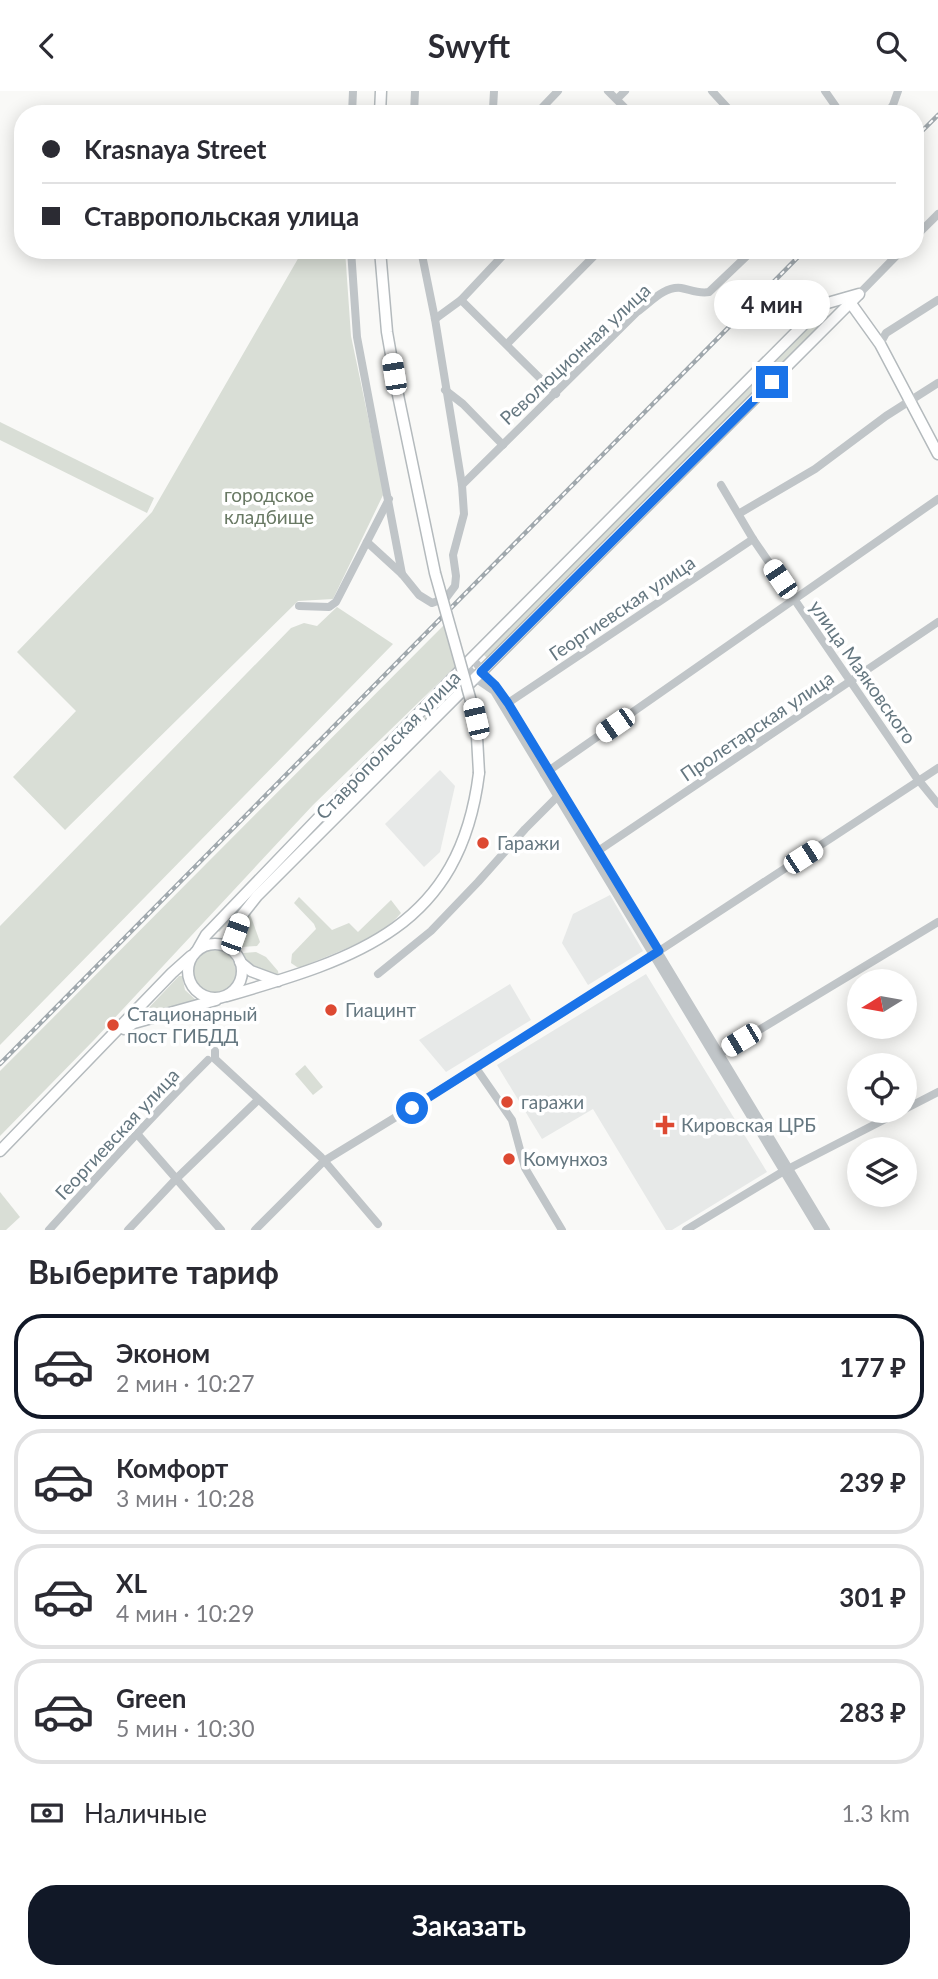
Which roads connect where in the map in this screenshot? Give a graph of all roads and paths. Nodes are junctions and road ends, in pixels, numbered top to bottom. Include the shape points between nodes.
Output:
1 (558, 91) edge
2 (608, 91) edge
3 (625, 91) edge
4 (712, 91) edge
5 (617, 99) junction
6 (545, 105) edge
7 (623, 105) edge
8 (725, 105) edge
9 (938, 214) edge
10 (924, 228) edge
11 (352, 259) edge
12 (381, 259) edge
13 (423, 259) edge
14 (500, 259) edge
15 (591, 259) edge
16 (744, 259) edge
17 (893, 259) edge
18 (859, 294) joint
19 (461, 300) junction
20 (849, 300) junction
21 (938, 300) edge
22 (435, 319) junction
23 (873, 332) junction
24 (886, 333) junction
25 (507, 344) junction
26 (880, 344) junction
27 (938, 383) edge
28 (445, 390) junction
29 (556, 394) junction
30 (910, 401) junction
31 (503, 445) junction
32 (938, 454) edge
33 (462, 485) junction
34 (721, 485) dead end
35 (389, 499) junction
36 (938, 499) edge
37 (740, 513) junction
38 (753, 538) junction
39 (367, 542) junction
40 (402, 574) junction
41 (794, 599) junction
42 (299, 606) dead end
43 (938, 622) edge
44 (469, 661) junction
45 (478, 675) junction
46 (851, 682) junction
47 (508, 703) junction
48 (938, 768) edge
49 (545, 773) junction
50 (919, 780) junction
51 (557, 797) junction
52 (938, 804) edge
53 (595, 853) junction
54 (938, 922) edge
55 (231, 949) junction
56 (195, 953) junction
57 (656, 953) junction
58 (240, 962) junction
59 (378, 974) dead end
60 (278, 981) junction
61 (224, 997) junction
62 (117, 1032) junction
63 (215, 1051) dead end
64 (716, 1056) junction
65 (208, 1060) dead end
66 (476, 1068) junction
67 (938, 1092) edge
68 (258, 1100) junction
69 (917, 1103) edge
70 (878, 1123) edge
71 (138, 1135) junction
72 (0, 1151) edge
73 (324, 1161) junction
74 (787, 1170) junction
75 (176, 1179) junction
76 (378, 1224) dead end
77 (49, 1230) edge
78 (128, 1230) edge
79 (221, 1230) edge
80 (255, 1230) edge
81 (562, 1230) edge
82 (685, 1230) edge
83 (819, 1230) edge
84 (826, 1230) edge

1 - 6 street
2 - 5 street
3 - 5 street
4 - 8 street
5 - 7 street
9 - 10 street
11 - 35 street via 357,337
12 - 60 main road, bridge via 397,395 435,573 476,719 476,801 447,873 402,925 327,963
13 - 22 street
14 - 19 street
15 - 25 street
16 - 29 street, Революционная улица via 709,292 666,290 637,312
17 - 18 street, Ставропольская улица
18 - 20 main road, Ставропольская улица
19 - 22 street
19 - 25 street
20 - 23 main road
20 - 44 main road, Ставропольская улица via 824,304
20 - 45 main road, Ставропольская улица
21 - 24 street
22 - 28 street
23 - 24 street
23 - 26 main road
24 - 26 street
25 - 29 street
26 - 30 main road
27 - 30 street
28 - 31 street
28 - 33 street
29 - 31 street, Революционная улица
30 - 32 main road
30 - 37 street via 815,469
31 - 33 street, Революционная улица
33 - 40 street via 464,514 453,555 456,576 446,598 432,603
34 - 37 street, улица Маяковского
35 - 39 street
35 - 40 street
36 - 41 street
37 - 38 street, улица Маяковского
38 - 41 street, улица Маяковского
38 - 47 street, Георгиевская улица
39 - 40 street
39 - 42 street via 336,602 329,607
41 - 46 street, улица Маяковского
41 - 49 street
43 - 46 street, Пролетарская улица
44 - 45 street
44 - 56 main road, Ставропольская улица via 206,935
45 - 47 street via 495,685
45 - 49 street via 494,691
45 - 55 main road, Ставропольская улица via 257,896 242,915
46 - 50 street, улица Маяковского
46 - 53 street, Пролетарская улица
47 - 49 street
48 - 50 street
49 - 51 street
49 - 53 street
50 - 52 street, улица Маяковского
50 - 57 street
51 - 53 street
51 - 59 street via 431,931
53 - 57 street
54 - 64 street
55 - 56 main road via 218,944
55 - 58 main road
56 - 61 main road via 188,963 194,990 206,998
56 - 62 main road, Ставропольская улица
57 - 64 street
57 - 66 street
58 - 60 main road
58 - 61 main road via 239,985
60 - 61 main road
61 - 62 main road
62 - 72 main road, Ставропольская улица
63 - 68 street via 215,1059
64 - 74 street
65 - 71 street, Георгиевская улица
66 - 73 street
66 - 81 street via 512,1119 525,1168
67 - 69 street
68 - 73 street
68 - 75 street
70 - 74 street
71 - 75 street
71 - 77 street, Георгиевская улица
73 - 76 street
73 - 80 street
74 - 82 street
74 - 83 street
74 - 84 street
75 - 78 street
75 - 79 street

